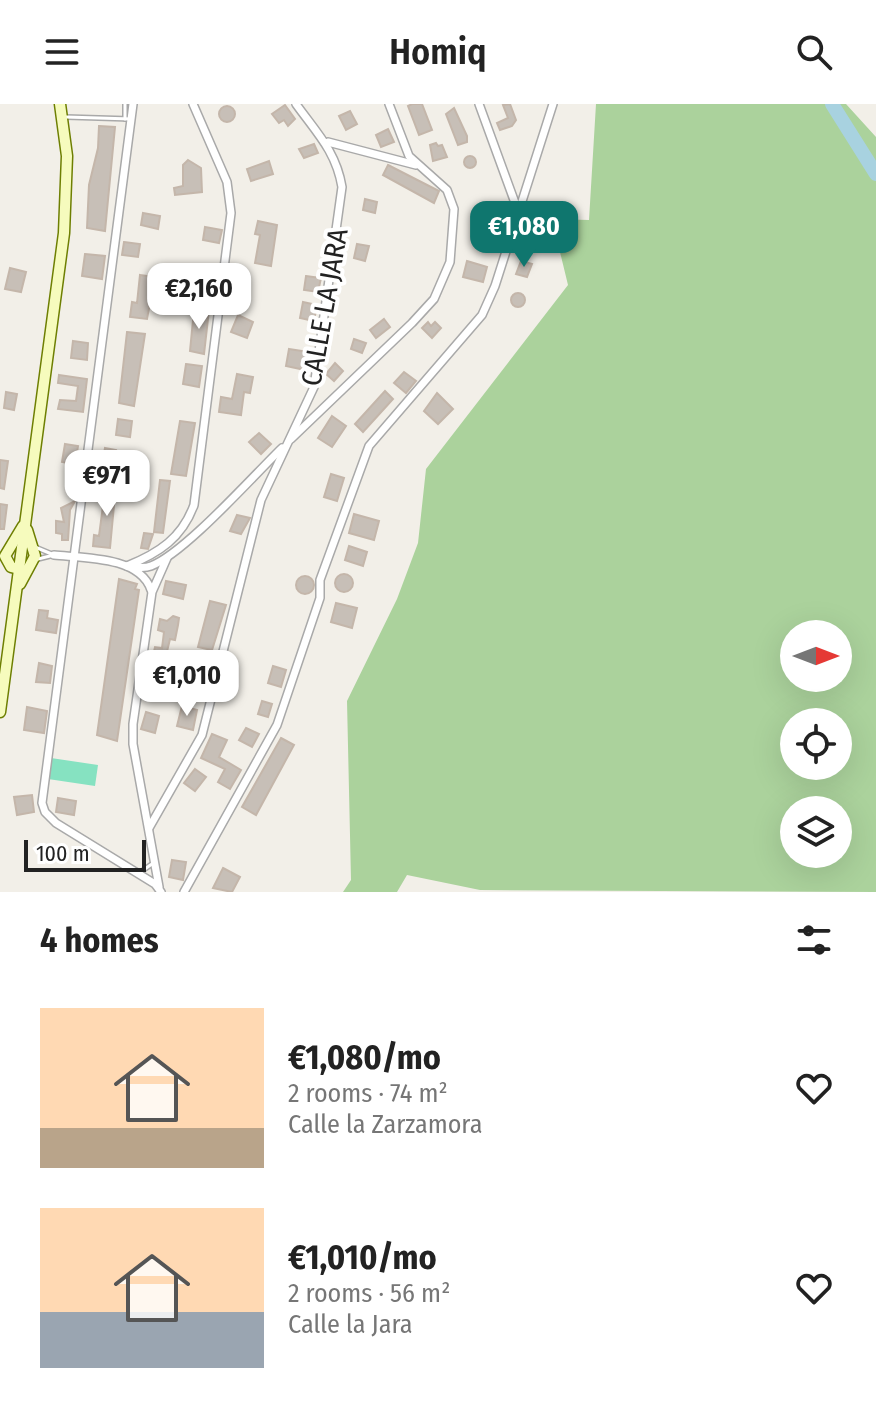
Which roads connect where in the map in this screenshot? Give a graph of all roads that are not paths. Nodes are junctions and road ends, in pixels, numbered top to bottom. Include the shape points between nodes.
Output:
1 (60, 104) edge
2 (125, 104) edge
3 (133, 104) edge
4 (193, 104) edge
5 (296, 104) edge
6 (389, 104) edge
7 (479, 104) edge
8 (553, 104) edge
9 (62, 117) junction
10 (128, 119) junction
11 (327, 142) junction
12 (418, 166) junction
13 (519, 212) junction
14 (285, 444) junction
15 (25, 523) junction
16 (27, 543) junction
17 (5, 545) edge
18 (54, 555) junction
19 (169, 555) junction
20 (74, 557) junction
21 (16, 563) edge
22 (127, 566) junction
23 (152, 592) junction
24 (16, 593) junction
25 (0, 712) edge
26 (149, 828) junction
27 (155, 861) junction
28 (139, 873) junction
29 (160, 890) edge
30 (184, 892) edge

1 - 9 main road
2 - 10 lane
3 - 10 street
4 - 22 street via 227,182 231,213 194,505 178,536
5 - 11 street, CALLE LA JARA
6 - 12 street
7 - 13 street
8 - 13 street
9 - 10 lane
9 - 15 main road via 68,189 64,233
10 - 20 street
11 - 12 street
11 - 14 street, CALLE LA JARA via 338,166 341,206 314,387
12 - 14 street via 447,190 454,209 444,282 412,323
13 - 30 street via 482,315 369,446 320,580 320,598 289,698
14 - 19 street
14 - 26 street, CALLE LA JARA via 261,500 202,735
15 - 16 main road
15 - 17 main road
16 - 17 main road
16 - 18 lane
16 - 21 main road
16 - 21 main road
17 - 21 main road
18 - 20 street
18 - 21 lane
19 - 22 street via 143,568
19 - 23 street
20 - 22 street
20 - 28 street via 42,803 56,823
21 - 24 main road
21 - 24 main road
22 - 23 street via 141,574
23 - 26 street via 133,724
24 - 25 main road
26 - 27 street
27 - 28 lane
27 - 29 street
28 - 29 street

